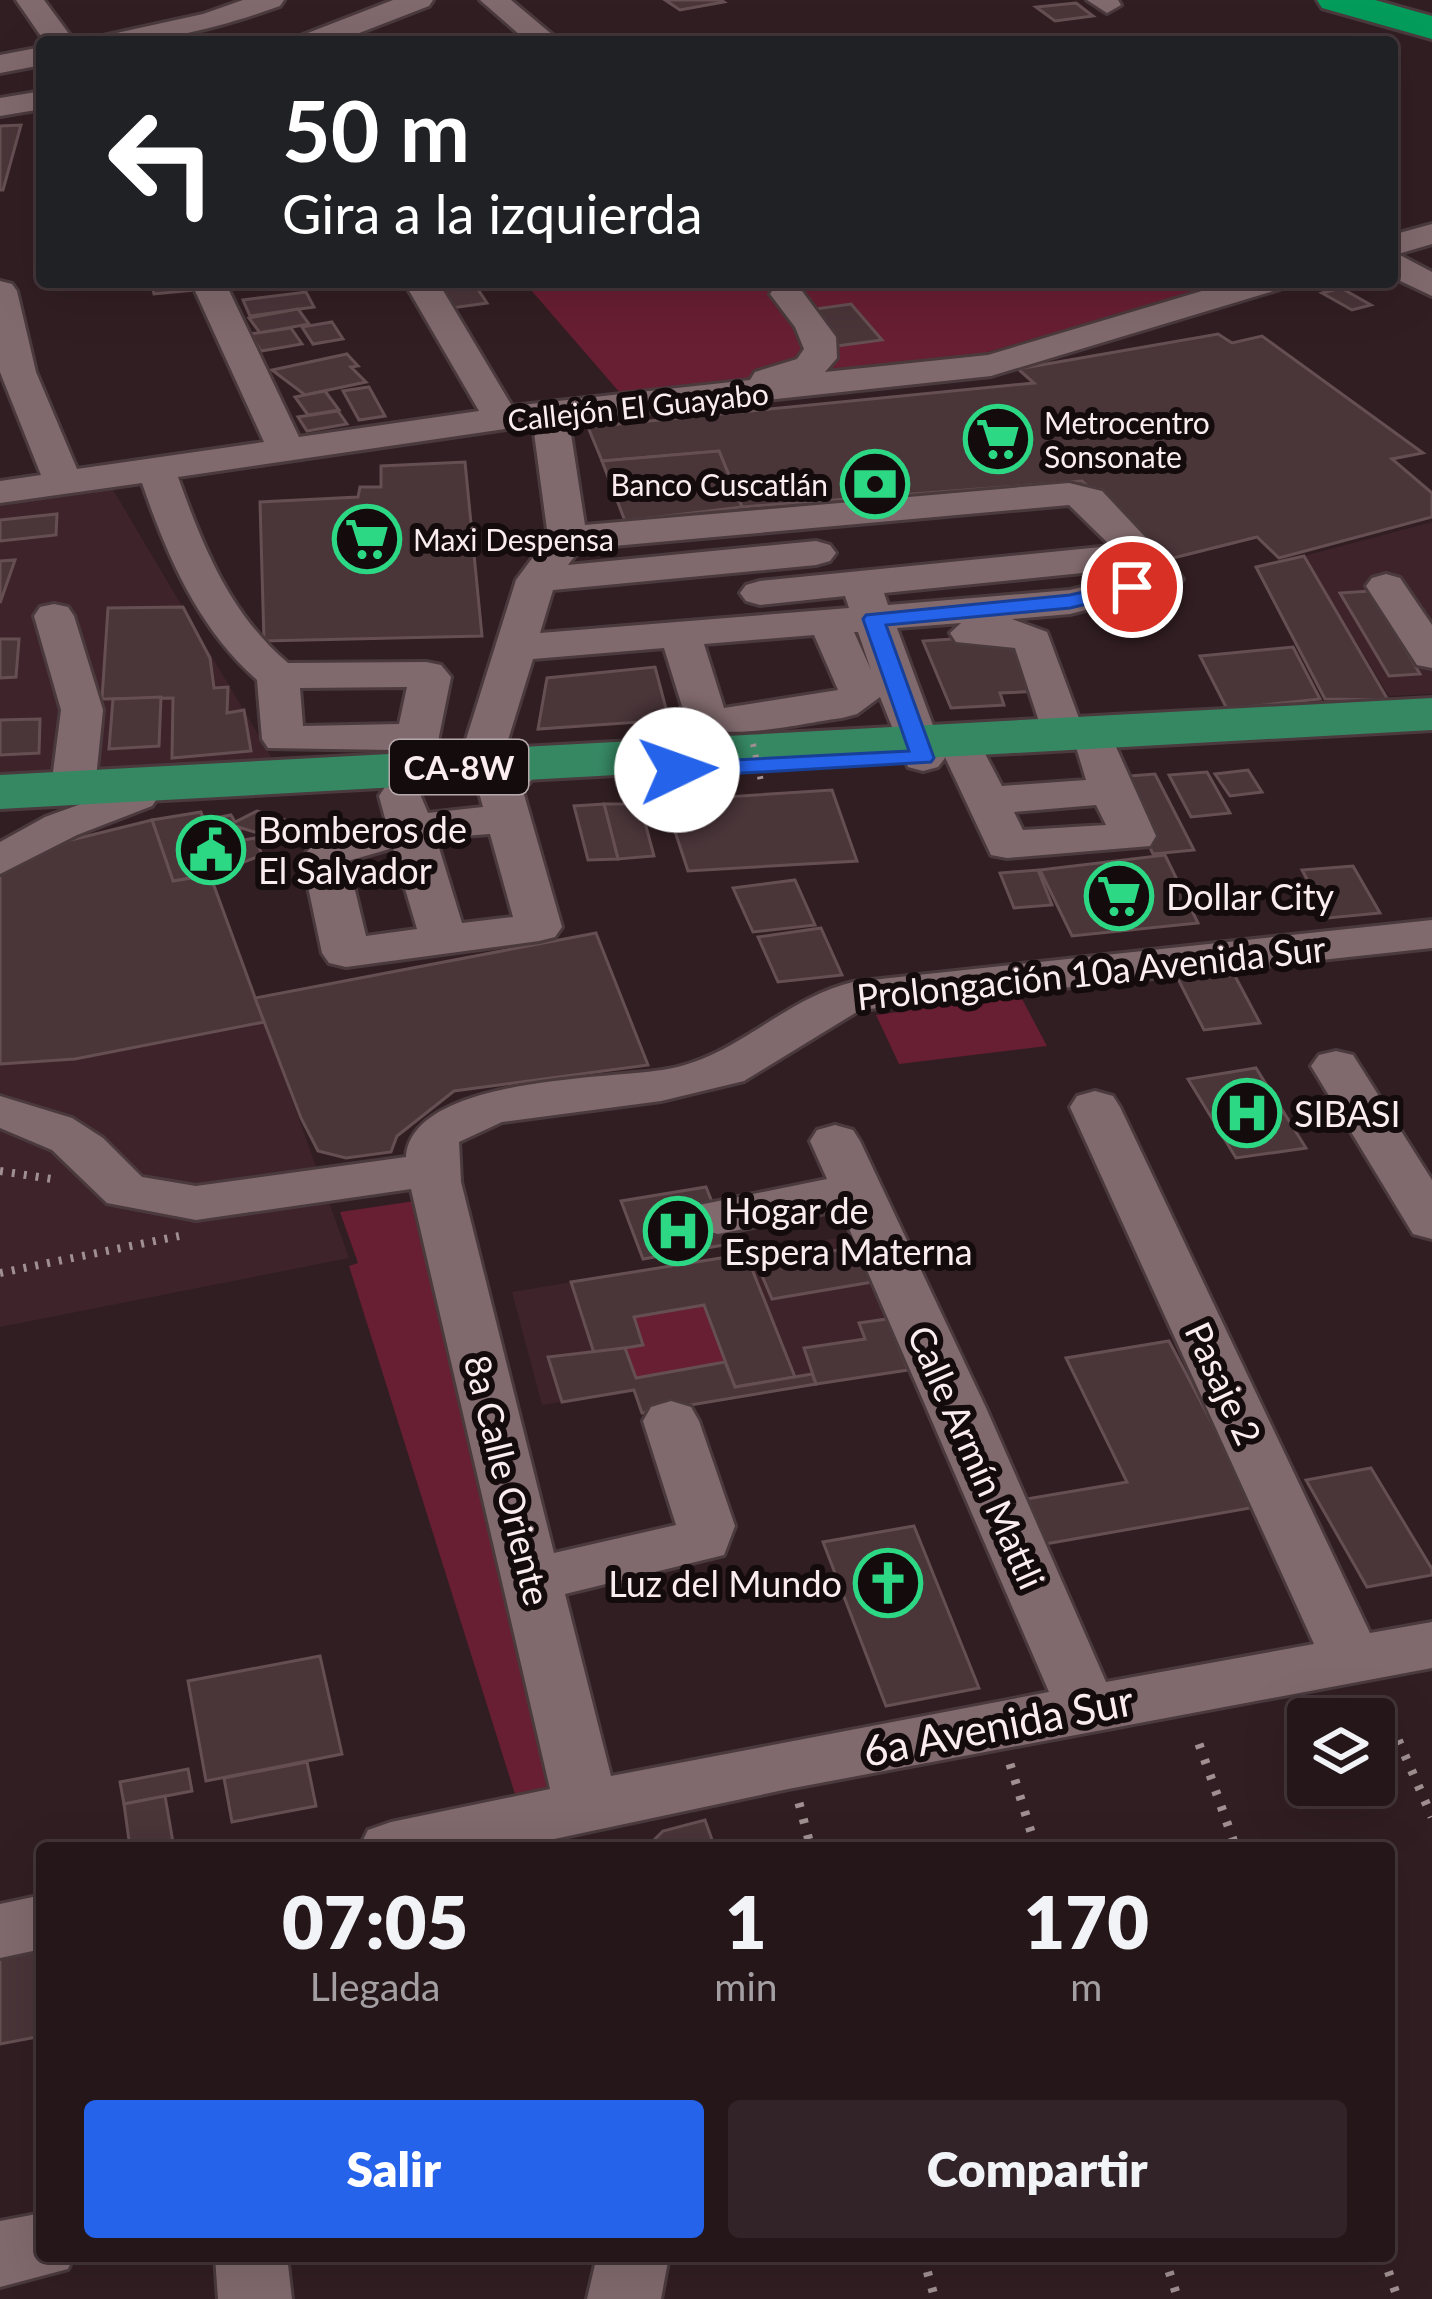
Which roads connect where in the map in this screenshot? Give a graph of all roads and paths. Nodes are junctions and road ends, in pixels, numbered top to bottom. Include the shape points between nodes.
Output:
1 (30, 0) edge
2 (214, 0) edge
3 (419, 0) edge
4 (494, 0) edge
5 (1335, 0) edge
6 (1378, 0) edge
7 (257, 6) edge
8 (1430, 23) edge
9 (56, 36) edge
10 (137, 36) edge
11 (326, 36) edge
12 (539, 36) edge
13 (36, 57) edge
14 (0, 64) edge
15 (36, 101) edge
16 (0, 107) edge
17 (1432, 234) edge
18 (1398, 244) edge
19 (1398, 266) edge
20 (1432, 286) edge
21 (211, 288) edge
22 (425, 288) edge
23 (1248, 288) edge
24 (0, 290) edge
25 (787, 294) dead end
26 (9, 373) edge
27 (632, 404) junction
28 (549, 412) junction
29 (502, 420) junction
30 (286, 450) junction
31 (157, 472) junction
32 (64, 484) junction
33 (0, 492) edge
34 (568, 538) junction
35 (860, 582) junction
36 (1386, 586) dead end
37 (54, 616) dead end
38 (830, 622) junction
39 (751, 628) junction
40 (519, 629) junction
41 (682, 641) junction
42 (1432, 656) edge
43 (279, 693) junction
44 (1432, 714) edge
45 (1432, 727) edge
46 (766, 729) junction
47 (1091, 758) junction
48 (948, 764) junction
49 (408, 766) junction
50 (763, 786) dead end
51 (73, 788) junction
52 (500, 788) junction
53 (0, 792) edge
54 (136, 797) junction
55 (0, 804) edge
56 (0, 860) edge
57 (1432, 934) edge
58 (444, 940) junction
59 (1336, 1066) dead end
60 (1095, 1107) dead end
61 (0, 1112) edge
62 (432, 1160) junction
63 (718, 1217) dead end
64 (1432, 1222) edge
65 (671, 1421) dead end
66 (533, 1580) junction
67 (1432, 1645) edge
68 (1369, 1685) junction
69 (1087, 1709) junction
70 (998, 1726) junction
71 (1199, 1744) dead end
72 (1432, 1817) edge
73 (578, 1833) edge
74 (466, 1842) edge
75 (1034, 1842) edge
76 (1235, 1842) edge
77 (36, 1923) edge
78 (0, 1931) edge
79 (36, 2247) edge
80 (0, 2254) edge
81 (251, 2262) edge
82 (632, 2262) edge
83 (925, 2262) edge
84 (1166, 2262) edge
85 (1385, 2262) edge
86 (255, 2299) edge
87 (624, 2299) edge
88 (935, 2299) edge
89 (1178, 2299) edge
90 (1399, 2299) edge

1 - 9 street
2 - 7 street
3 - 11 street
4 - 12 street
5 - 8 highway
6 - 8 highway
7 - 10 street
13 - 14 street
15 - 16 street
17 - 18 street
19 - 20 street
21 - 30 street
22 - 29 street
23 - 27 street, Callejón El Guayabo via 991,365
24 - 26 street
25 - 27 street via 823,338 809,367
26 - 32 street
27 - 28 street, Callejón El Guayabo
28 - 29 street, Callejón El Guayabo
28 - 34 street
29 - 30 street, Callejón El Guayabo
30 - 31 street, Callejón El Guayabo
31 - 32 street, Callejón El Guayabo
31 - 43 street via 185,554
32 - 33 street, Callejón El Guayabo
34 - 35 street
34 - 40 street
35 - 35 street via 1070,602 1163,580 1111,522
35 - 38 street
35 - 40 street
35 - 47 street via 1028,636
35 - 48 street
36 - 42 street
37 - 51 street via 82,710
38 - 39 street
38 - 46 street via 861,695
39 - 41 street
39 - 46 street
40 - 41 street via 624,662
40 - 52 street
41 - 46 street via 706,716
43 - 49 street via 280,736 290,742
43 - 49 street via 430,677
44 - 47 main road, CA-8W
45 - 47 main road, CA-8W
46 - 50 path, bridge
47 - 48 main road, CA-8W
47 - 48 street via 1134,836 1012,856
48 - 52 main road, CA-8W
49 - 51 main road, CA-8W
49 - 52 main road, CA-8W
49 - 54 main road, CA-8W
49 - 58 street
49 - 58 street via 385,836 340,843 325,858 346,952
51 - 53 main road, CA-8W
52 - 58 street via 539,927
54 - 55 main road, CA-8W
54 - 56 street
57 - 62 street, Prolongación 10a Avenida Sur via 853,997 827,1003 723,1072 482,1109 439,1132
59 - 64 street
60 - 68 street, Pasaje 2
61 - 62 street via 68,1135 125,1191 196,1203
62 - 66 street, 8a Calle Oriente
63 - 69 street, Calle Armín Mattli via 846,1165
65 - 66 street via 706,1526 703,1540
66 - 73 street, 8a Calle Oriente
67 - 68 street, 6a Avenida Sur
68 - 69 street, 6a Avenida Sur
68 - 72 path
69 - 70 street, 6a Avenida Sur
70 - 73 street, 6a Avenida Sur via 788,1764
70 - 75 path
71 - 76 path
73 - 74 street, 6a Avenida Sur
77 - 78 street
79 - 80 street
81 - 86 street
82 - 87 street
83 - 88 path
84 - 89 path
85 - 90 path

